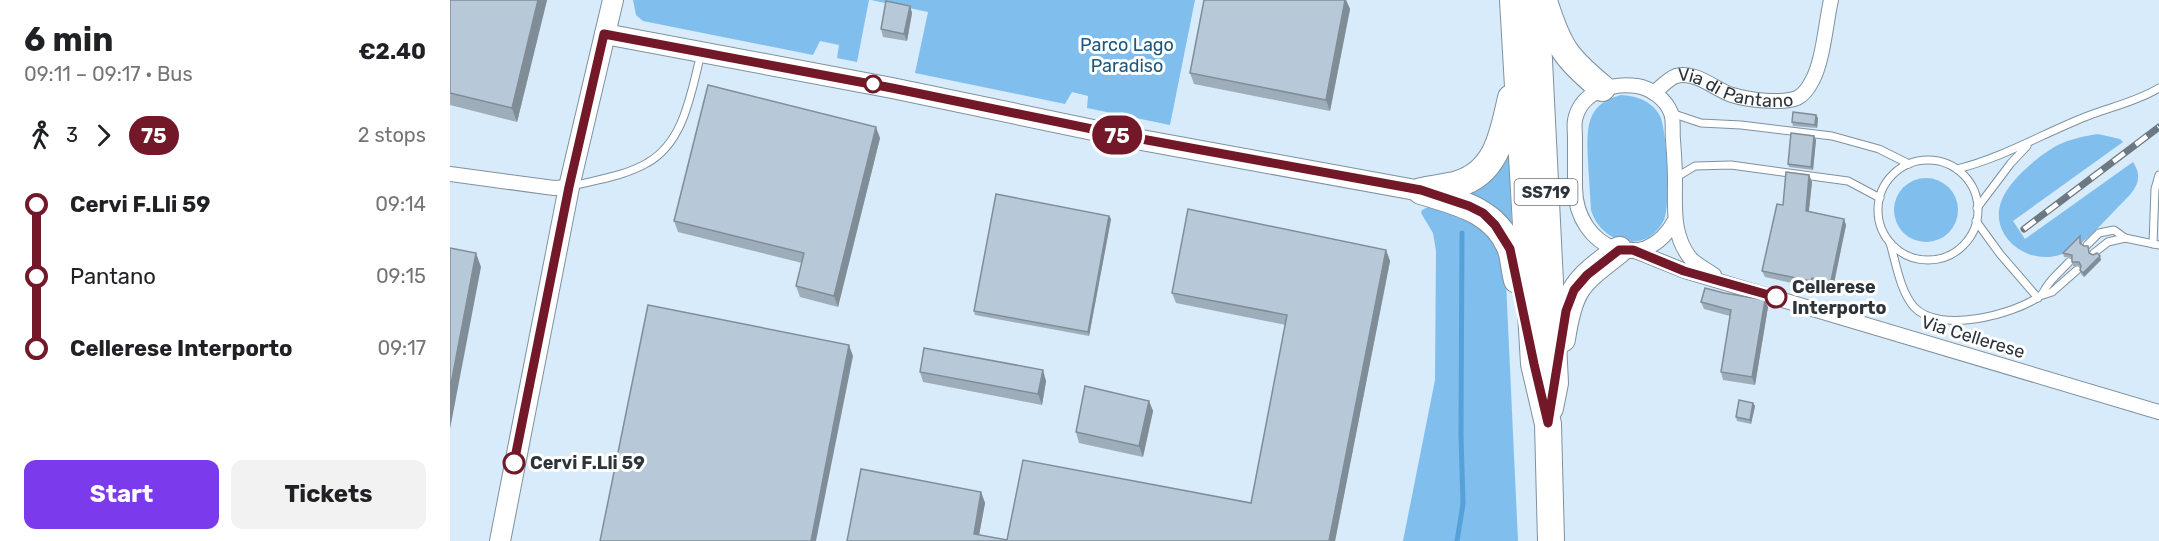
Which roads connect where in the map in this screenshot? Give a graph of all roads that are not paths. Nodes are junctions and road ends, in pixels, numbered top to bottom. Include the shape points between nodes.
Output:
1 (613, 0) edge
2 (1513, 0) edge
3 (1536, 0) edge
4 (1544, 0) edge
5 (1831, 0) edge
6 (604, 34) junction
7 (702, 51) junction
8 (1517, 71) junction
9 (1602, 88) junction
10 (2159, 88) edge
11 (1654, 93) junction
12 (1671, 113) junction
13 (2031, 142) junction
14 (1909, 164) junction
15 (1956, 169) junction
16 (450, 174) edge
17 (2159, 175) edge
18 (1675, 178) junction
19 (569, 187) junction
20 (1421, 190) junction
21 (1880, 198) junction
22 (1977, 208) junction
23 (1675, 220) junction
24 (1976, 221) junction
25 (2125, 238) junction
26 (1889, 240) junction
27 (2156, 244) edge
28 (2086, 245) edge
29 (1626, 250) junction
30 (2094, 253) edge
31 (2069, 262) edge
32 (2077, 270) dead end
33 (1726, 283) junction
34 (2040, 296) junction
35 (1776, 297) joint
36 (1534, 364) junction
37 (1555, 383) junction
38 (2159, 412) edge
39 (1548, 423) junction
40 (1550, 474) junction
41 (500, 541) edge
42 (1542, 541) edge
43 (1551, 541) edge
44 (1564, 541) edge

1 - 6 street
2 - 8 highway, SS719
3 - 37 highway, SS719
4 - 9 highway via 1562,50
5 - 11 street, Via di Pantano via 1818,68 1797,98 1731,95 1683,75
6 - 7 street
6 - 19 street
7 - 19 lane via 686,110 666,148 647,163
7 - 20 street via 1136,138
8 - 20 highway via 1500,141 1487,168 1458,184
8 - 36 highway, SS719
9 - 11 street, Via di Pantano via 1645,87
9 - 29 street, Via di Pantano via 1586,100 1575,119 1575,193 1582,219 1599,242
10 - 13 lane
11 - 12 street, Via di Pantano
12 - 14 lane via 1701,123 1832,136 1879,149
12 - 18 street, Via di Pantano
13 - 15 lane
13 - 22 lane
14 - 15 lane via 1929,160
14 - 21 lane via 1890,177
15 - 22 lane via 1971,186
16 - 19 street
17 - 27 lane via 2155,189
18 - 21 lane via 1695,166 1731,165 1848,182
18 - 23 street, Via di Pantano
19 - 41 street
20 - 36 highway via 1483,213 1502,234 1510,249
21 - 26 lane via 1880,220
22 - 24 lane
23 - 29 street via 1659,241
23 - 33 street, Via di Pantano via 1692,261
24 - 26 lane via 1963,245 1939,258 1911,257
24 - 34 lane via 2000,254
25 - 27 lane
25 - 28 lane via 2116,231 2103,231
25 - 30 lane via 2108,242
26 - 34 lane via 1908,298 1925,315 1953,321 1972,318 2022,306
29 - 33 street, Via di Pantano
29 - 37 highway via 1587,275 1574,290 1566,311
31 - 34 lane
32 - 34 lane
33 - 35 street, Via di Pantano
35 - 38 street, Via Cellerese
36 - 39 highway, SS719
37 - 39 highway, SS719
39 - 40 highway, SS719
40 - 42 highway
40 - 43 highway, SS719
40 - 44 highway

